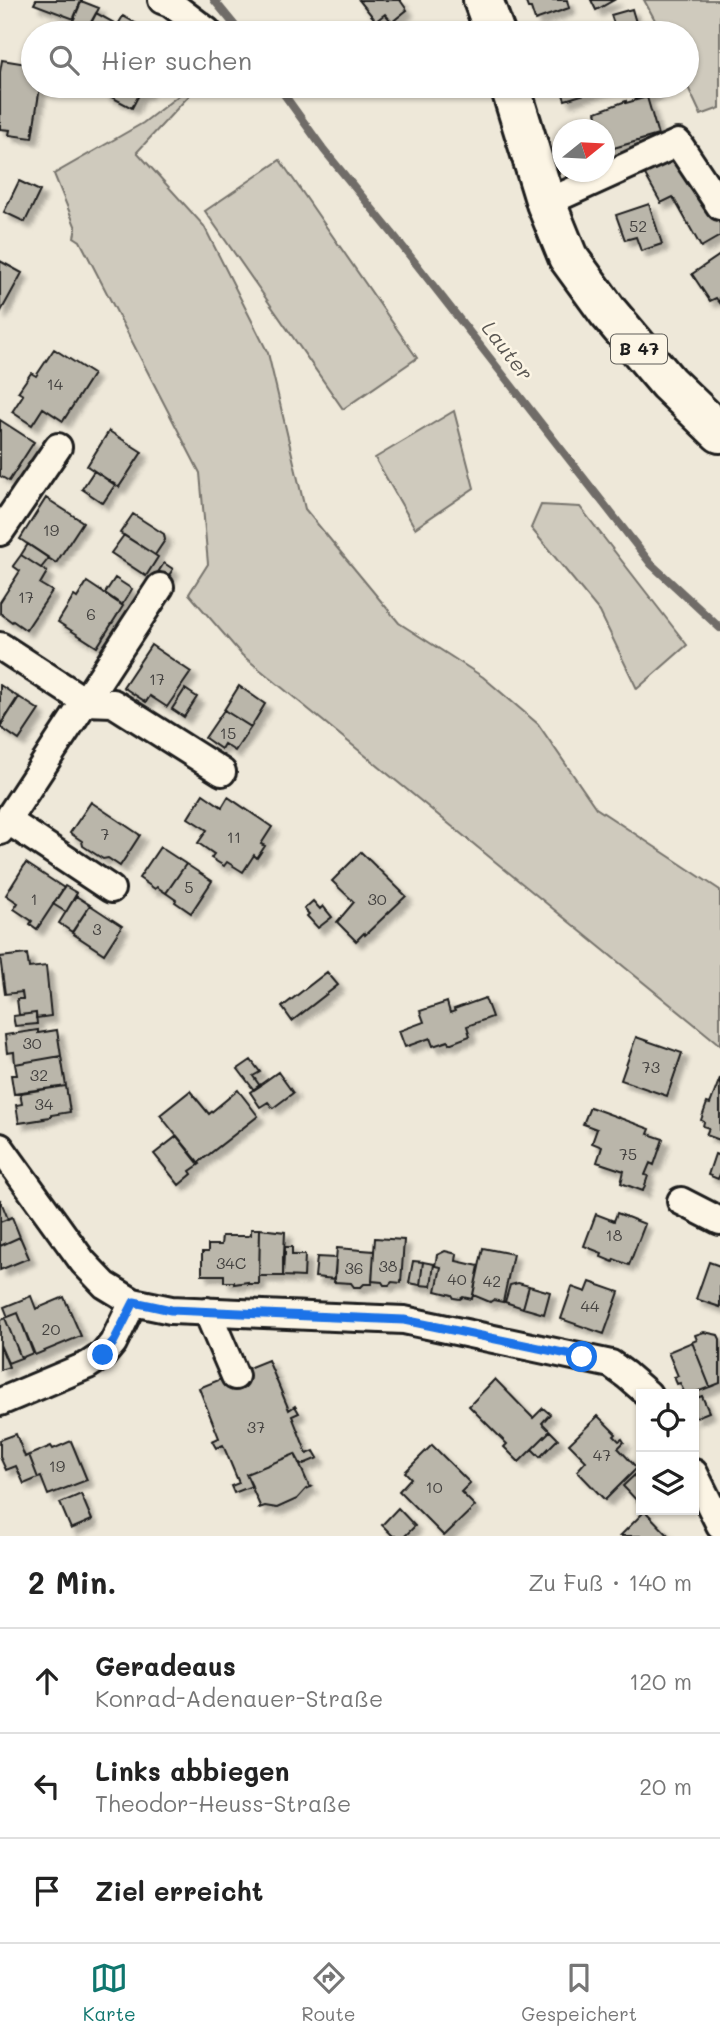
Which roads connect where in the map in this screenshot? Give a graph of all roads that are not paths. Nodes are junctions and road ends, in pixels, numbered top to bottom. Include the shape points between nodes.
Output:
1 (162, 0) edge
2 (483, 0) edge
3 (194, 21) edge
4 (491, 21) edge
5 (514, 98) edge
6 (546, 204) junction
7 (720, 206) edge
8 (720, 433) edge
9 (58, 447) dead end
10 (0, 531) edge
11 (160, 587) dead end
12 (0, 646) edge
13 (86, 702) junction
14 (222, 772) dead end
15 (6, 812) edge
16 (111, 889) dead end
17 (0, 1147) edge
18 (681, 1201) dead end
19 (720, 1221) edge
20 (134, 1302) junction
21 (207, 1311) junction
22 (235, 1376) dead end
23 (642, 1389) edge
24 (0, 1402) edge
25 (699, 1483) edge
26 (720, 1525) edge

1 - 3 street
2 - 4 main road
5 - 6 main road, B 47
6 - 7 street via 678,143
6 - 8 main road, B 47 via 568,257 608,312 668,383
9 - 10 street
11 - 13 street
12 - 13 street
13 - 14 street via 113,703
13 - 15 street
15 - 16 street
17 - 20 street via 83,1262 105,1285
18 - 19 street
20 - 21 street
20 - 24 street via 103,1355
21 - 22 street
21 - 23 street via 404,1320 611,1364
25 - 26 street

